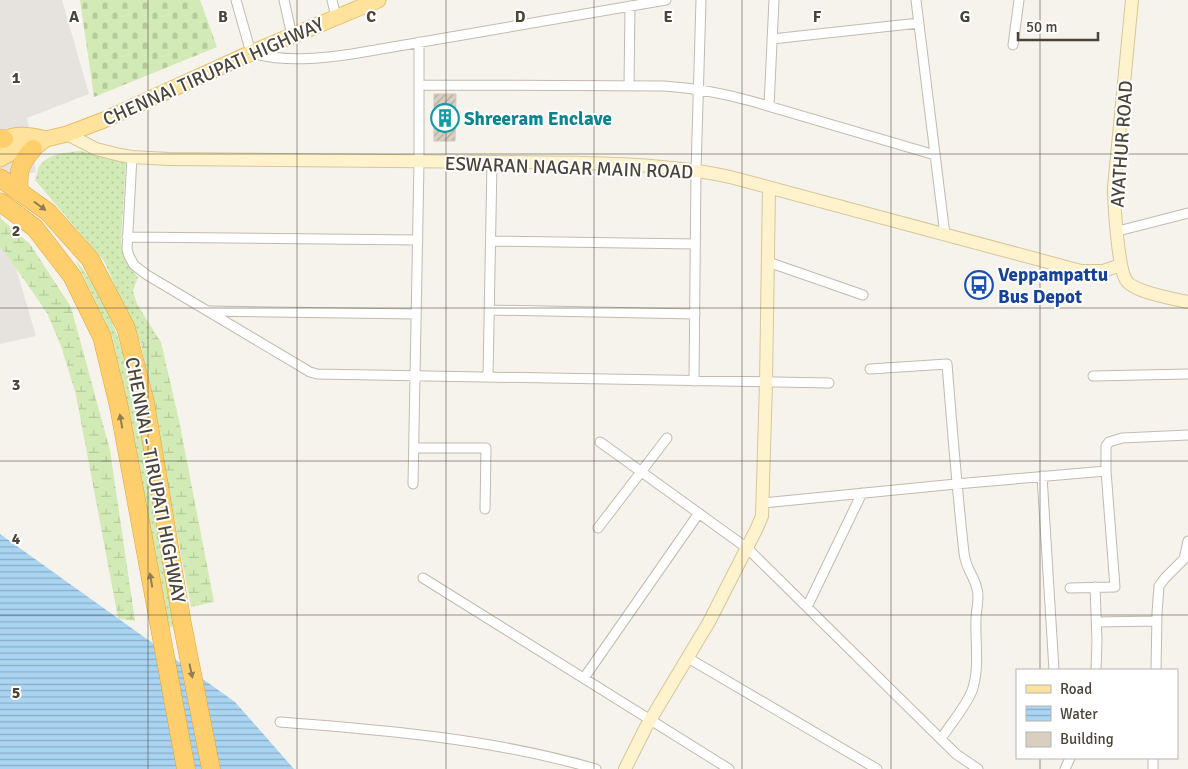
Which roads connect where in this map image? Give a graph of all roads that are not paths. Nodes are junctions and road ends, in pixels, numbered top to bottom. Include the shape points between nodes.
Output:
1 (236, 0) edge
2 (284, 0) edge
3 (332, 0) edge
4 (378, 0) edge
5 (666, 0) edge
6 (701, 0) edge
7 (774, 0) edge
8 (916, 0) edge
9 (1019, 0) edge
10 (1132, 0) edge
11 (630, 6) junction
12 (336, 17) junction
13 (919, 23) junction
14 (292, 36) junction
15 (772, 39) junction
16 (420, 42) junction
17 (1013, 45) dead end
18 (251, 53) junction
19 (419, 85) junction
20 (629, 86) junction
21 (698, 89) junction
22 (769, 106) junction
23 (67, 134) junction
24 (1, 140) edge
25 (40, 144) junction
26 (935, 155) junction
27 (132, 157) junction
28 (0, 159) edge
29 (419, 162) junction
30 (492, 162) junction
31 (696, 171) junction
32 (0, 178) edge
33 (769, 188) junction
34 (19, 192) junction
35 (0, 202) edge
36 (1188, 213) edge
37 (1118, 231) junction
38 (945, 235) junction
39 (127, 236) junction
40 (418, 240) junction
41 (491, 241) junction
42 (695, 244) junction
43 (768, 262) junction
44 (1122, 265) junction
45 (863, 295) dead end
46 (1188, 302) edge
47 (490, 310) junction
48 (207, 312) junction
49 (416, 314) junction
50 (694, 314) junction
51 (870, 369) dead end
52 (1188, 374) edge
53 (415, 376) junction
54 (1093, 376) dead end
55 (488, 377) junction
56 (694, 381) junction
57 (766, 382) junction
58 (829, 384) dead end
59 (1188, 435) edge
60 (667, 438) dead end
61 (600, 442) dead end
62 (414, 448) junction
63 (1106, 471) junction
64 (641, 472) junction
65 (1042, 476) junction
66 (413, 484) dead end
67 (956, 484) junction
68 (862, 493) junction
69 (763, 503) junction
70 (485, 509) dead end
71 (699, 514) junction
72 (598, 528) dead end
73 (1188, 541) edge
74 (747, 548) junction
75 (424, 578) dead end
76 (1070, 588) dead end
77 (1096, 588) junction
78 (807, 607) junction
79 (1157, 621) junction
80 (1097, 622) junction
81 (688, 658) junction
82 (1054, 669) edge
83 (1096, 669) edge
84 (1156, 669) edge
85 (584, 678) junction
86 (650, 720) junction
87 (280, 722) dead end
88 (941, 738) junction
89 (186, 769) edge
90 (211, 769) edge
91 (596, 769) edge
92 (624, 769) edge
93 (729, 769) edge
94 (877, 769) edge
95 (978, 769) edge

1 - 18 street
2 - 14 street
3 - 12 street
4 - 12 main road, CHENNAI TIRUPATI HIGHWAY
5 - 11 street
6 - 21 street
7 - 15 street
8 - 13 street
9 - 17 street
10 - 37 street, AYATHUR ROAD via 1114,187
11 - 16 street
11 - 20 street
12 - 14 main road, CHENNAI TIRUPATI HIGHWAY
13 - 15 street
13 - 26 street
14 - 18 main road, CHENNAI TIRUPATI HIGHWAY
15 - 22 street
16 - 18 street via 319,58 272,58
16 - 19 street
18 - 23 main road, CHENNAI TIRUPATI HIGHWAY
19 - 20 street
19 - 29 street
20 - 21 street
21 - 22 street
21 - 31 street
22 - 26 street
23 - 25 main road, CHENNAI TIRUPATI HIGHWAY
23 - 27 street, ESWARAN NAGAR MAIN ROAD via 96,149
24 - 25 main road via 27,134
25 - 28 main road, CHENNAI TIRUPATI HIGHWAY via 14,151
25 - 34 highway via 23,159 18,174
26 - 38 street
27 - 29 street, ESWARAN NAGAR MAIN ROAD
27 - 39 street
29 - 30 street, ESWARAN NAGAR MAIN ROAD
29 - 40 street
30 - 31 street, ESWARAN NAGAR MAIN ROAD
30 - 41 street
31 - 33 street, ESWARAN NAGAR MAIN ROAD
31 - 42 street
32 - 34 highway, CHENNAI - TIRUPATI HIGHWAY
33 - 38 street, ESWARAN NAGAR MAIN ROAD
33 - 43 street
34 -> 90 highway, CHENNAI - TIRUPATI HIGHWAY via 48,212 90,259 126,328 145,402 182,623
89 -> 35 highway, CHENNAI - TIRUPATI HIGHWAY via 102,337 72,276 35,228
36 - 37 street
37 - 44 street, AYATHUR ROAD
38 - 44 street, ESWARAN NAGAR MAIN ROAD via 1081,271 1104,271
39 - 40 street
39 - 48 street via 129,256 134,265
40 - 49 street
41 - 42 street
41 - 47 street
42 - 50 street
43 - 45 street
43 - 57 street
44 - 46 street, AYATHUR ROAD via 1126,280 1132,285 1156,295
47 - 50 street
47 - 55 street
48 - 49 street
48 - 53 street via 299,367 317,374
49 - 53 street
50 - 56 street
51 - 67 street via 947,364
52 - 54 street
53 - 55 street
53 - 62 street
55 - 56 street
56 - 57 street
57 - 58 street
57 - 69 street
59 - 63 street via 1115,440 1106,446
60 - 64 street
61 - 64 street
62 - 66 street
62 - 70 street via 486,448
63 - 65 street
63 - 77 street via 1115,587
64 - 71 street
64 - 72 street
65 - 67 street
65 - 82 street
67 - 68 street
67 - 88 street via 967,567 978,591 976,669 966,703
68 - 69 street
68 - 78 street
69 - 74 street via 762,516
71 - 74 street
71 - 85 street
73 - 79 street via 1184,559 1160,586
74 - 78 street
74 - 81 street
75 - 85 street
76 - 77 street
77 - 80 street
78 - 88 street
79 - 80 street
79 - 84 street
80 - 83 street
81 - 86 street
81 - 94 street
85 - 86 street
86 - 92 street
86 - 93 street
87 - 91 street via 448,738 542,755
88 - 95 street via 956,754

